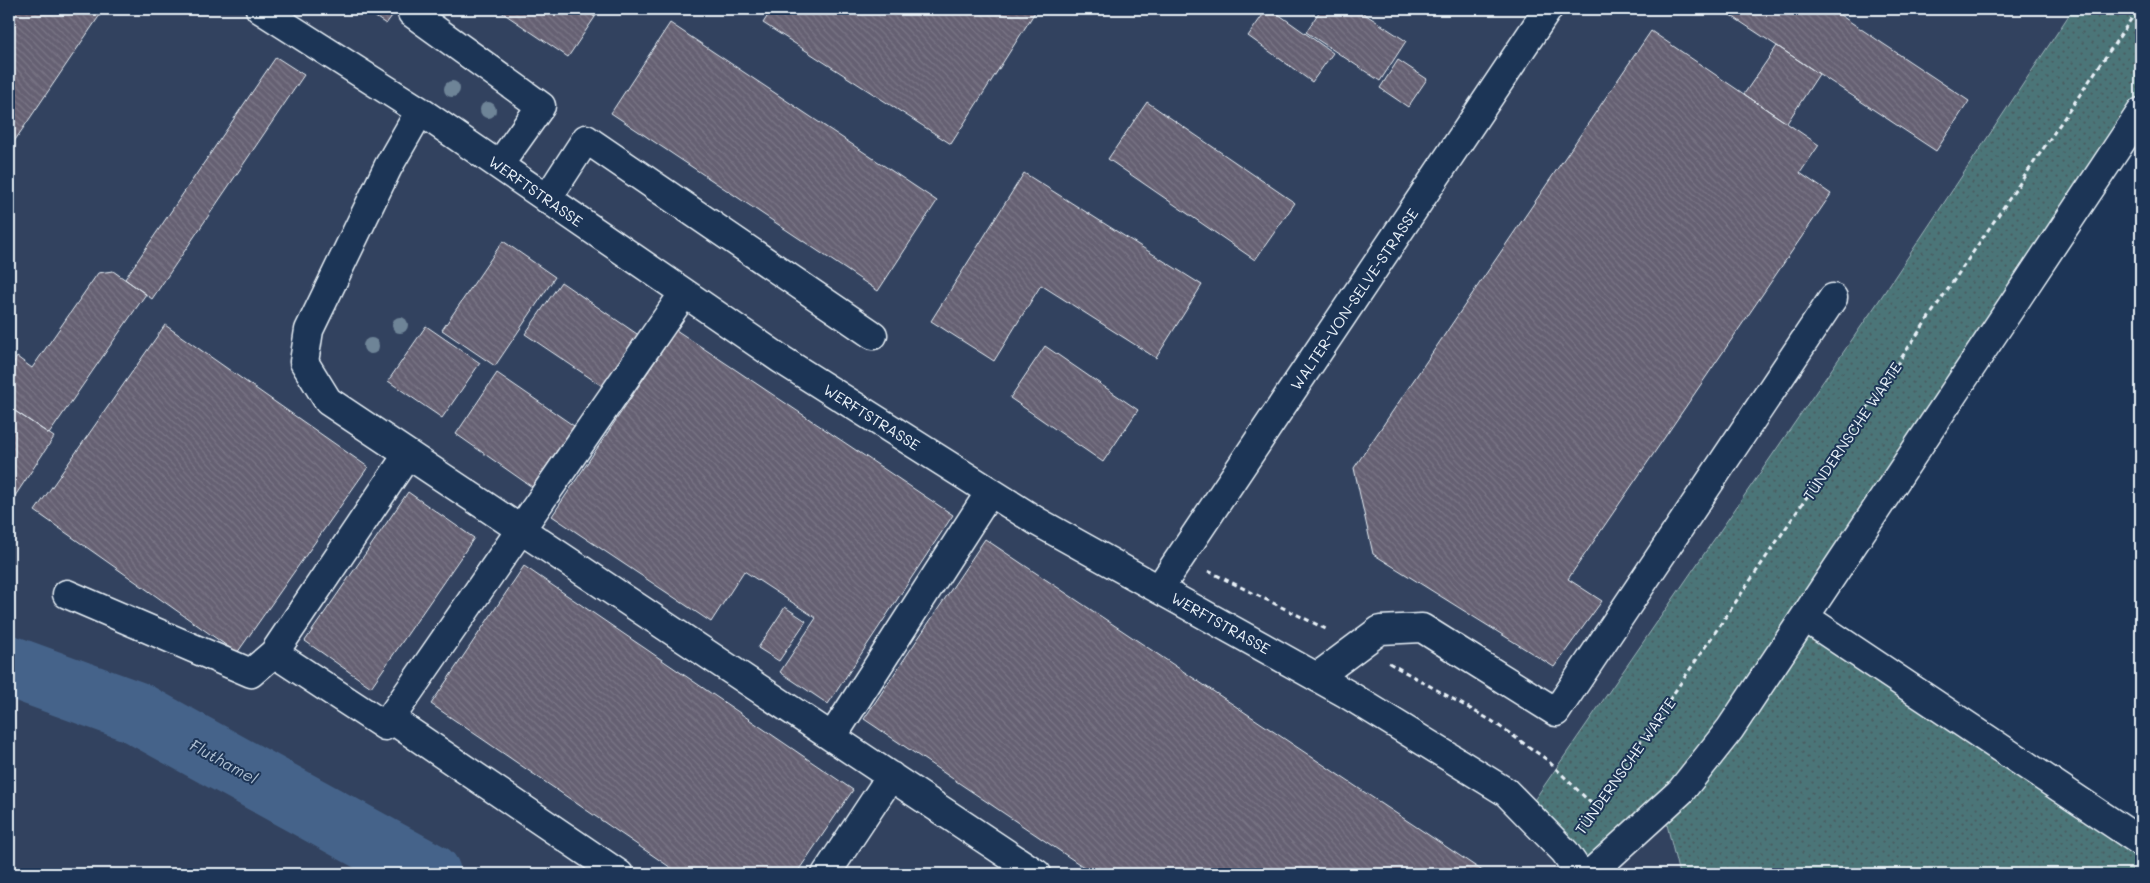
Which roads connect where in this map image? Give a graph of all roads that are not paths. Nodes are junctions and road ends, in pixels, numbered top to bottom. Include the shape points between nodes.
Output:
1 (260, 9) edge
2 (1548, 9) edge
3 (412, 13) dead end
4 (420, 111) junction
5 (2141, 112) edge
6 (499, 165) junction
7 (547, 199) junction
8 (684, 293) junction
9 (1833, 298) dead end
10 (873, 335) dead end
11 (408, 454) junction
12 (990, 492) junction
13 (521, 529) junction
14 (1159, 589) junction
15 (67, 594) dead end
16 (1806, 618) junction
17 (274, 653) junction
18 (1317, 677) junction
19 (391, 719) junction
20 (832, 737) junction
21 (890, 776) junction
22 (2141, 842) edge
23 (619, 874) edge
24 (826, 874) edge
25 (1037, 874) edge
26 (1580, 874) edge
27 (1590, 874) edge

1 - 4 street, WERFTSTRASSE
2 - 14 street, WALTER-VON-SELVE-STRASSE
3 - 6 street via 541,106
4 - 6 street, WERFTSTRASSE
4 - 11 street via 388,167 309,330 304,362 328,401
5 - 16 street
6 - 7 street, WERFTSTRASSE
7 - 8 street, WERFTSTRASSE
7 - 10 street via 586,139
8 - 12 street, WERFTSTRASSE via 782,360
8 - 13 street
9 - 18 street via 1556,712 1422,628 1380,630
11 - 13 street
11 - 17 street
12 - 14 street, WERFTSTRASSE
12 - 20 street
13 - 19 street
13 - 20 street
14 - 18 street, WERFTSTRASSE
15 - 17 street via 251,673
16 - 22 street
16 - 27 street via 1730,730 1681,791
17 - 19 street via 386,726
18 - 26 street, WERFTSTRASSE via 1506,792 1565,852
19 - 23 street
20 - 21 street
21 - 24 street
21 - 25 street

